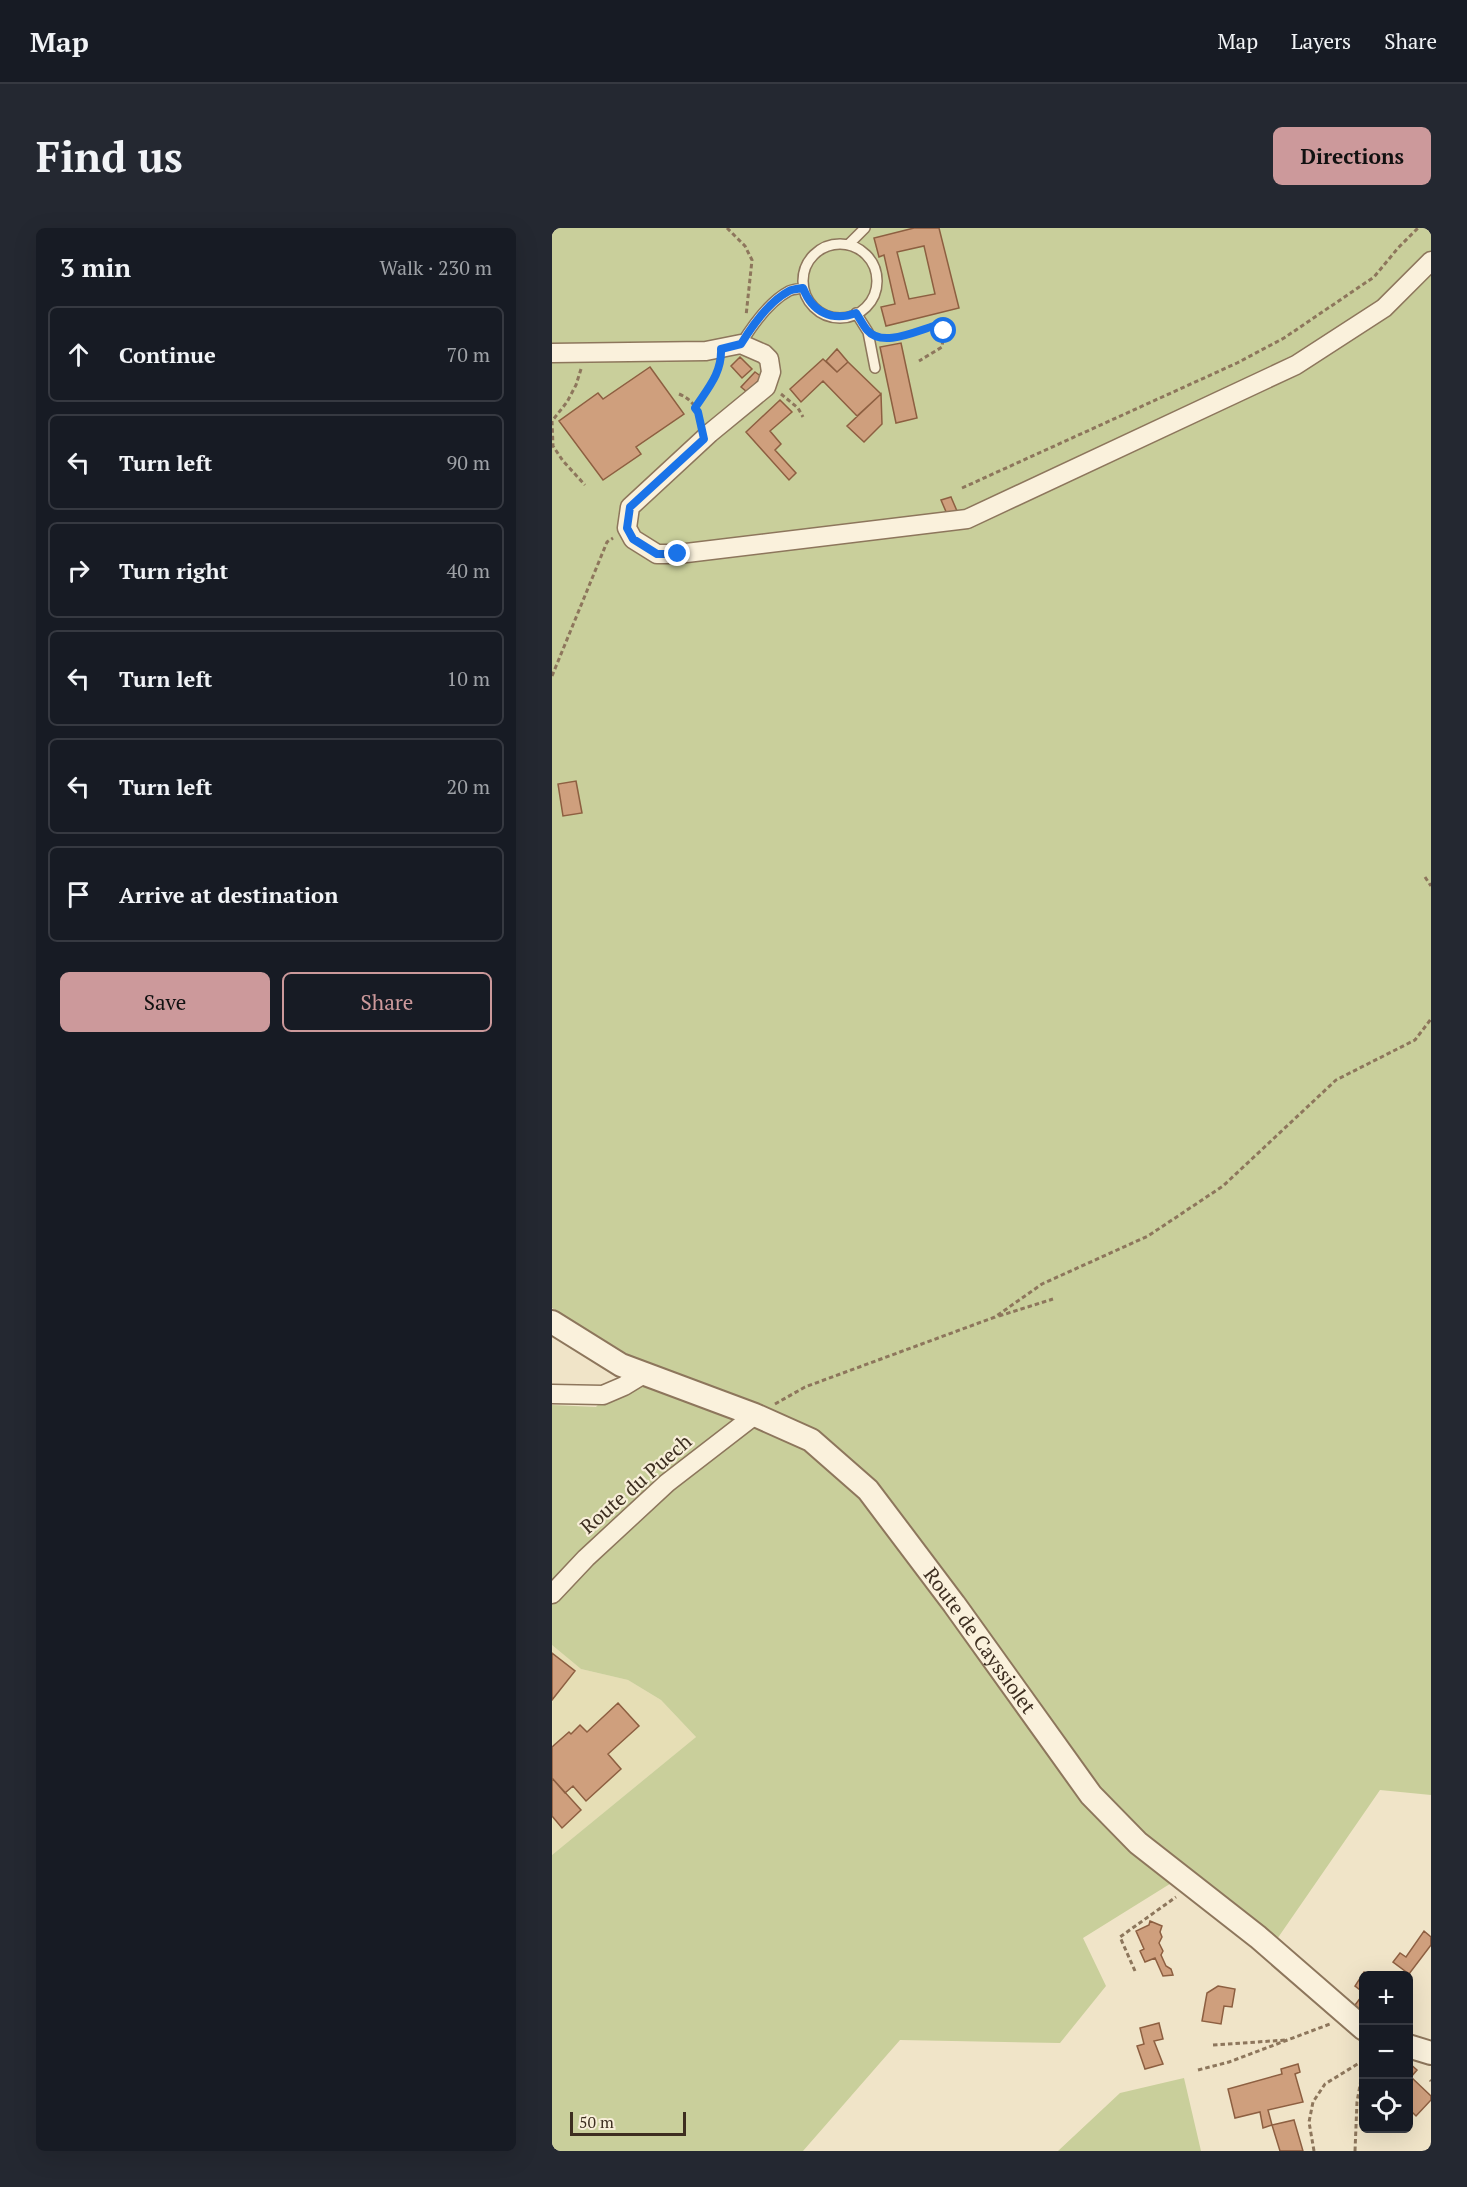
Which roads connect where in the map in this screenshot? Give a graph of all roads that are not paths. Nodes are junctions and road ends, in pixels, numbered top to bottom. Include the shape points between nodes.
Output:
1 (865, 228) edge
2 (849, 245) junction
3 (1431, 261) edge
4 (803, 288) junction
5 (856, 313) junction
6 (746, 337) junction
7 (552, 353) edge
8 (875, 368) dead end
9 (552, 1322) edge
10 (642, 1375) junction
11 (552, 1394) edge
12 (755, 1415) junction
13 (552, 1594) edge
14 (1356, 2022) edge
15 (1413, 2048) edge
16 (1431, 2053) edge

1 - 2 lane
2 - 4 lane via 824,247 814,254 805,270
2 - 5 lane via 860,250 875,270 873,295
3 - 6 street via 1384,308 1296,365 968,519 657,554 633,539 627,528 630,507 766,387 771,372 769,359
4 - 5 lane via 814,308 823,314 846,317
4 - 6 lane via 789,291 757,320
5 - 8 lane via 868,332
6 - 7 street via 721,349
9 - 10 street, Route de Cayssiolet
10 - 11 street via 603,1395
10 - 12 street, Route de Cayssiolet
12 - 13 street, Route du Puech via 667,1483
12 - 14 street, Route de Cayssiolet via 811,1440 868,1490 1091,1795 1138,1844 1257,1937
15 - 16 street

